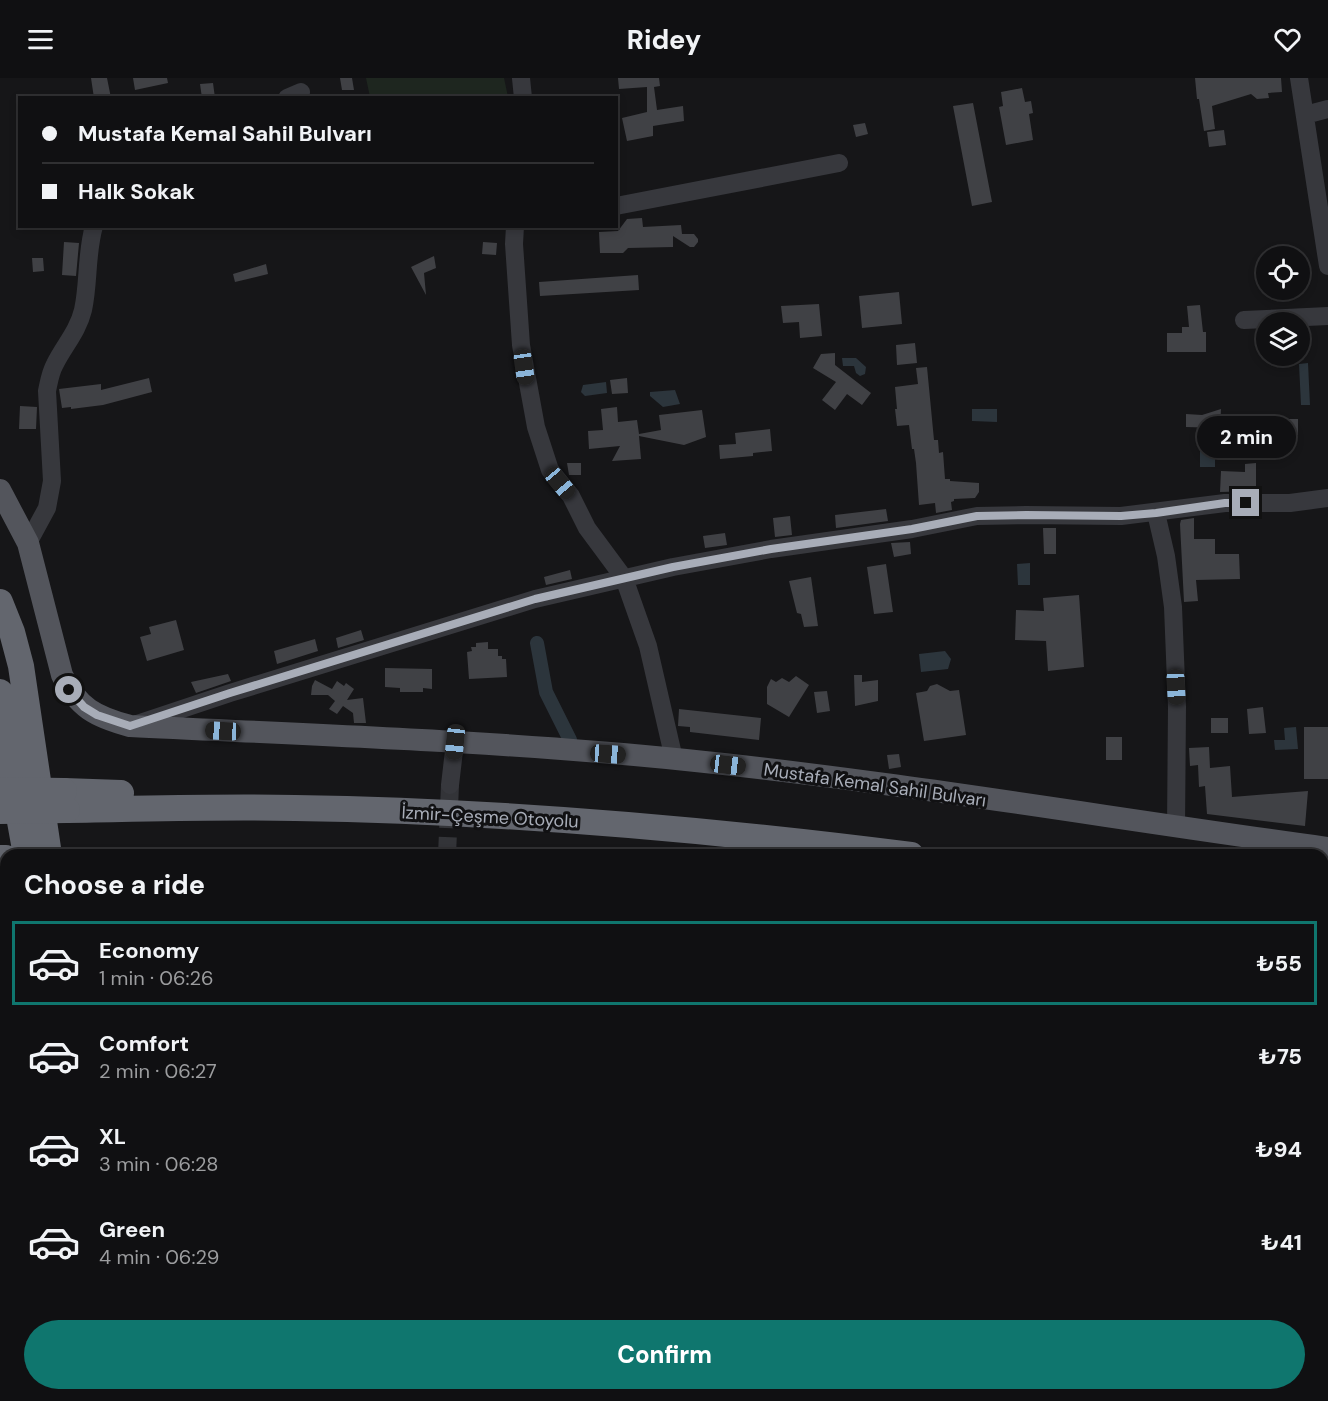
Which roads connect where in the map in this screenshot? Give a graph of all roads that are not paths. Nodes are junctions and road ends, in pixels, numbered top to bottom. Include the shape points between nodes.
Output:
1 (521, 78) edge
2 (1299, 78) edge
3 (523, 96) edge
4 (1328, 109) edge
5 (1305, 115) junction
6 (839, 163) dead end
7 (618, 206) edge
8 (94, 228) edge
9 (515, 228) edge
10 (1328, 266) edge
11 (1328, 316) edge
12 (1244, 320) dead end
13 (0, 490) edge
14 (1328, 498) edge
15 (1156, 513) junction
16 (28, 543) junction
17 (624, 578) junction
18 (0, 602) edge
19 (0, 692) edge
20 (130, 726) junction
21 (455, 742) junction
22 (674, 759) junction
23 (450, 785) tunnel mouth
24 (0, 790) edge
25 (66, 801) junction
26 (0, 811) edge
27 (1176, 828) junction
28 (9, 849) edge
29 (48, 849) edge
30 (858, 849) edge
31 (1328, 849) edge

1 - 3 street
2 - 5 street
4 - 5 street
5 - 10 street
6 - 7 street
8 - 16 street via 82,310 48,384 52,482 47,508
9 - 17 street via 521,345 536,427 550,470
11 - 12 street
13 - 16 main road, Mustafa Kemal Sahil Bulvarı
14 - 15 street via 1290,503 1225,503
15 - 17 street via 977,516 722,557
15 - 27 street via 1173,607
16 - 20 main road, Mustafa Kemal Sahil Bulvarı via 69,690 90,711
17 - 20 street via 535,599
17 - 22 street via 648,646
18 - 29 highway via 21,666
19 - 28 highway via 10,766
20 - 21 main road, Mustafa Kemal Sahil Bulvarı
21 - 22 main road, Mustafa Kemal Sahil Bulvarı
21 - 23 street
22 - 27 main road, Mustafa Kemal Sahil Bulvarı via 837,778
24 - 25 highway, bridge
25 - 26 highway, bridge
25 - 30 highway, İzmir-Çeşme Otoyolu via 462,814 662,827
27 - 31 main road, Mustafa Kemal Sahil Bulvarı

